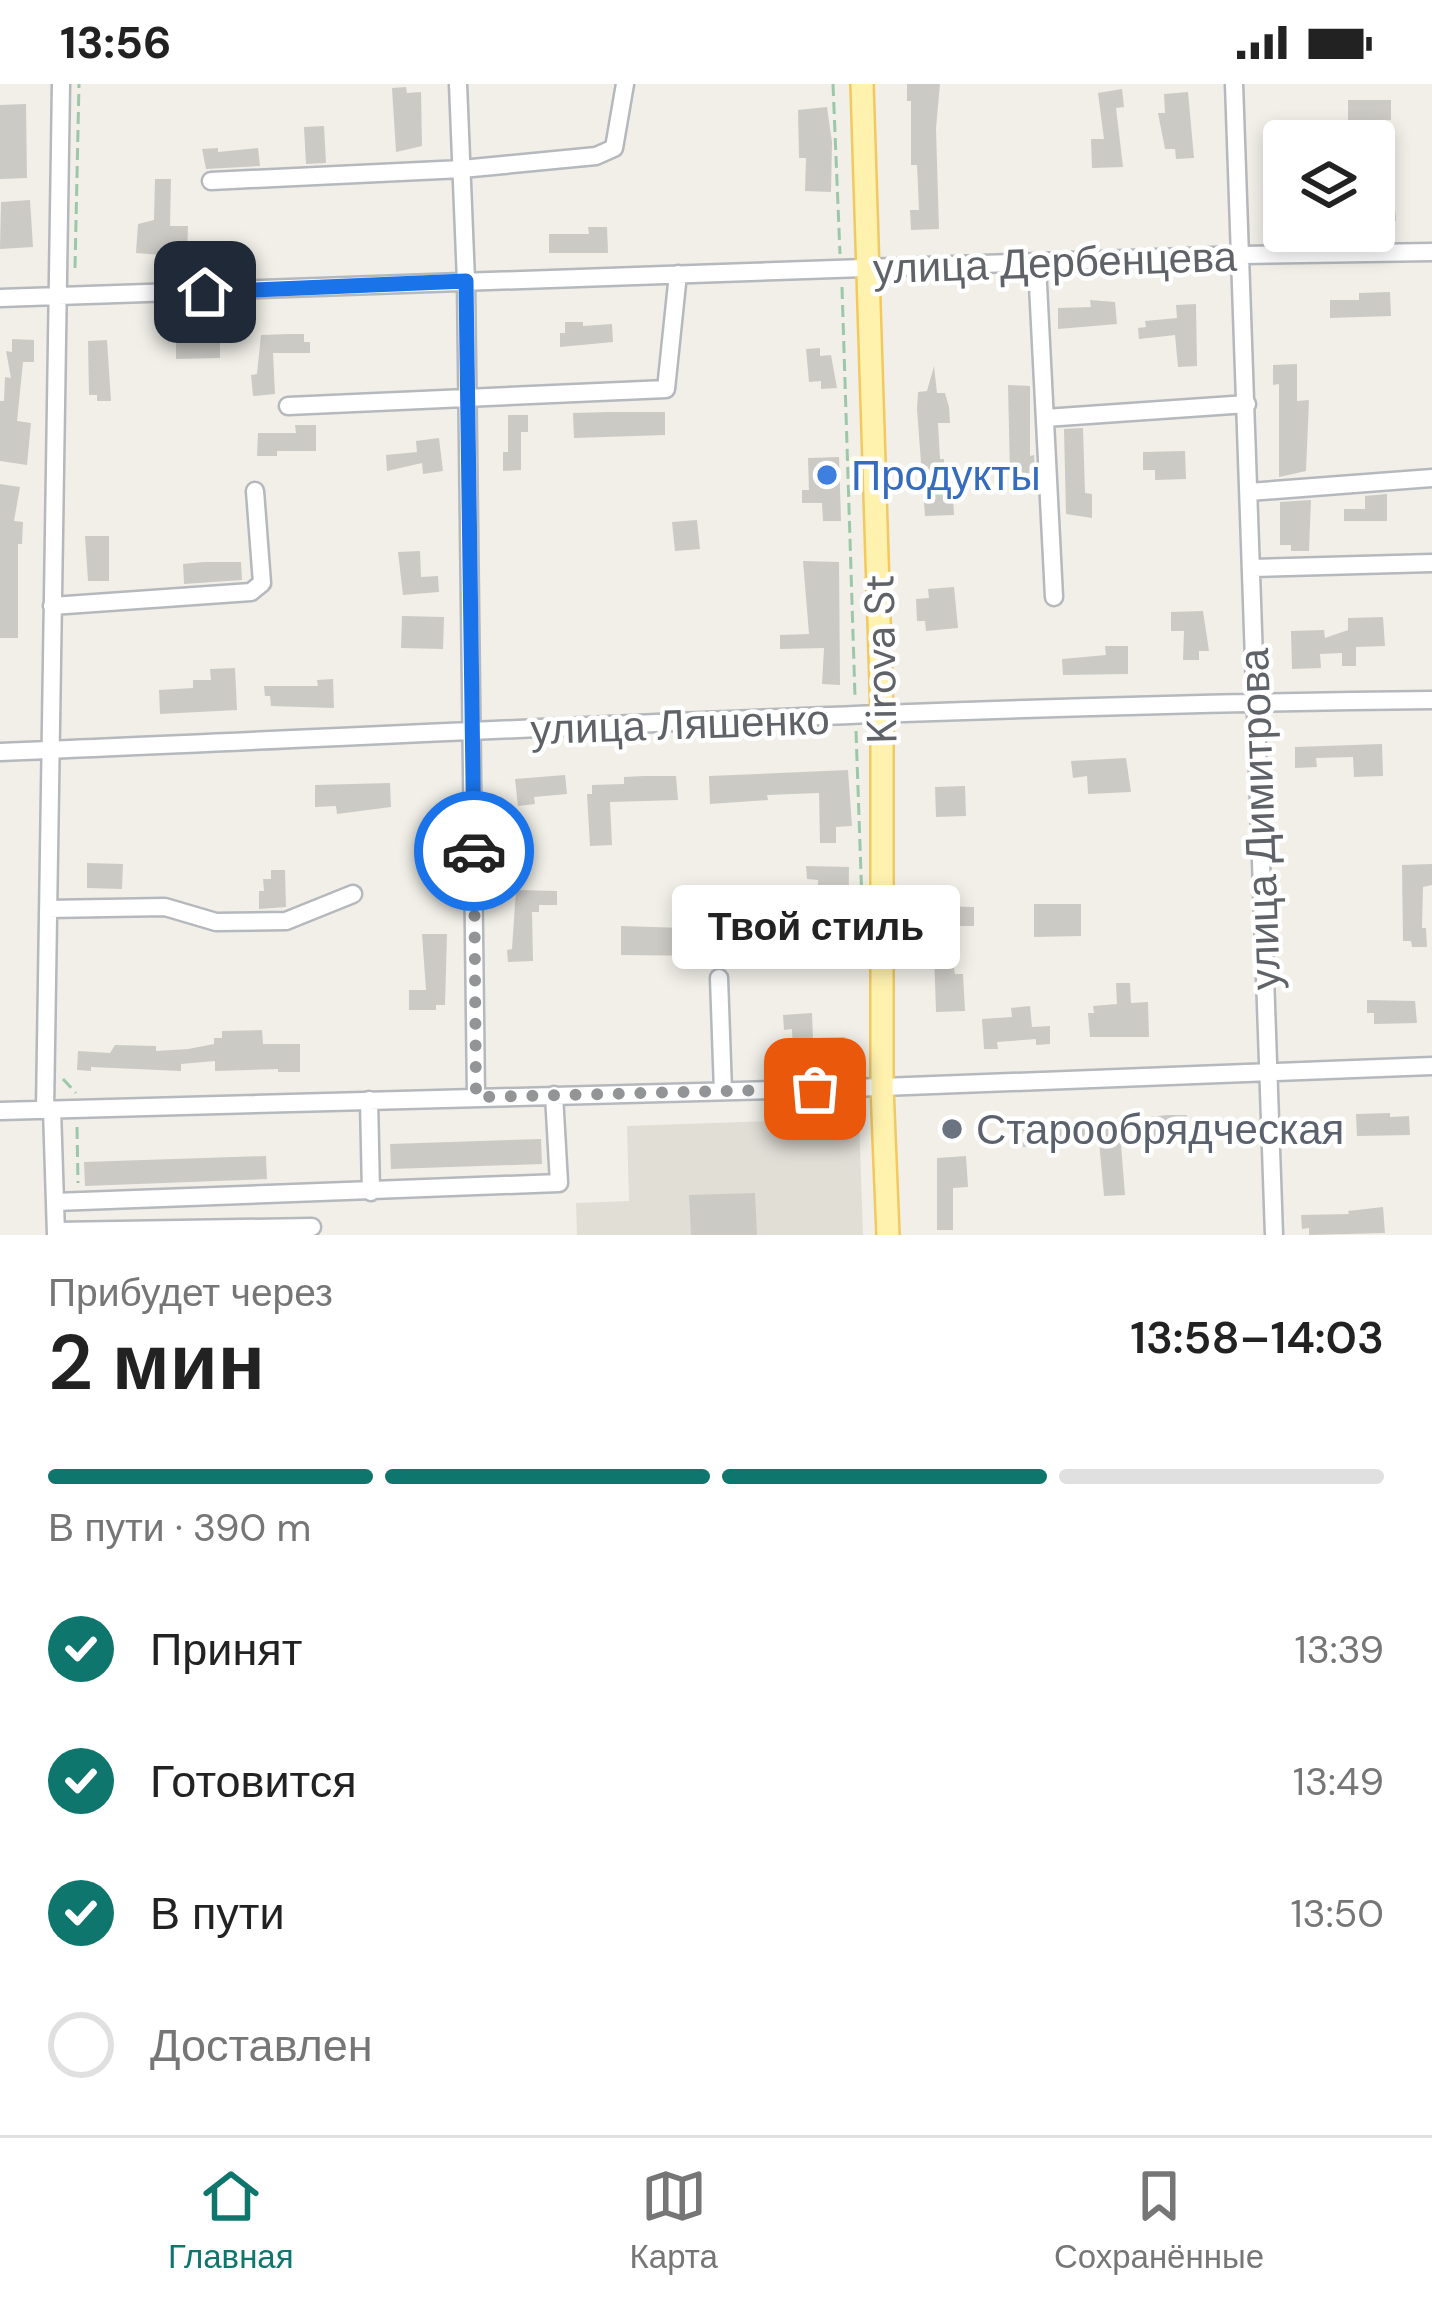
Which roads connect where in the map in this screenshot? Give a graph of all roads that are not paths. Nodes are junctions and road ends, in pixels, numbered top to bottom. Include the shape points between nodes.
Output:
1 (61, 84) edge
2 (458, 84) edge
3 (625, 84) edge
4 (862, 84) edge
5 (1234, 84) edge
6 (462, 169) junction
7 (211, 181) dead end
8 (1432, 252) edge
9 (1242, 255) junction
10 (1037, 265) junction
11 (870, 268) junction
12 (678, 274) junction
13 (466, 281) junction
14 (0, 298) edge
15 (58, 298) junction
16 (468, 399) junction
17 (1246, 404) junction
18 (288, 406) dead end
19 (1045, 418) junction
20 (1432, 478) edge
21 (255, 490) dead end
22 (1249, 492) junction
23 (1432, 563) edge
24 (1252, 568) junction
25 (1054, 597) dead end
26 (52, 605) junction
27 (1432, 700) edge
28 (1256, 702) junction
29 (882, 715) junction
30 (473, 732) junction
31 (50, 750) junction
32 (0, 752) edge
33 (353, 894) dead end
34 (48, 909) junction
35 (719, 977) dead end
36 (1432, 1066) edge
37 (1267, 1070) junction
38 (882, 1087) junction
39 (723, 1091) junction
40 (554, 1095) junction
41 (476, 1097) junction
42 (369, 1100) junction
43 (48, 1109) junction
44 (0, 1111) edge
45 (371, 1192) junction
46 (310, 1194) junction
47 (55, 1202) junction
48 (312, 1231) edge
49 (56, 1233) edge
50 (888, 1235) edge
51 (1274, 1235) edge

1 - 15 street
2 - 6 street
3 - 6 street via 614,148
4 - 11 main road, Kirova St
5 - 9 street, улица Димитрова
6 - 7 street
6 - 13 street
8 - 9 street, улица Дербенцева
9 - 10 street, улица Дербенцева
9 - 17 street, улица Димитрова
10 - 11 street, улица Дербенцева
10 - 19 street
11 - 12 street, улица Дербенцева
11 - 29 main road, Kirova St
12 - 13 street, улица Дербенцева
12 - 16 street via 666,388
13 - 15 street, улица Дербенцева
13 - 16 street
14 - 15 street, улица Дербенцева
15 - 26 street
16 - 18 street
16 - 30 street
17 - 19 street
17 - 22 street, улица Димитрова
19 - 25 street
20 - 22 street
21 - 26 street via 262,583 250,592
22 - 24 street, улица Димитрова
23 - 24 street
24 - 28 street, улица Димитрова
26 - 31 street
27 - 28 street, улица Ляшенко
28 - 29 street, улица Ляшенко
28 - 37 street, улица Димитрова
29 - 30 street, улица Ляшенко
29 - 38 main road, Kirova St
30 - 31 street, улица Ляшенко
30 - 41 street
31 - 32 street, улица Ляшенко
31 - 34 street
33 - 34 street via 286,921 216,922 165,907
34 - 43 street
35 - 39 street
36 - 37 street
37 - 38 street
37 - 51 street, улица Димитрова
38 - 39 street
38 - 50 main road, Kirova St
39 - 40 street
40 - 41 street
40 - 45 street via 559,1183
41 - 42 street
42 - 43 street
42 - 45 street
43 - 44 street
43 - 47 street
45 - 46 street
46 - 47 street
46 - 48 street
47 - 49 street
48 - 49 street

